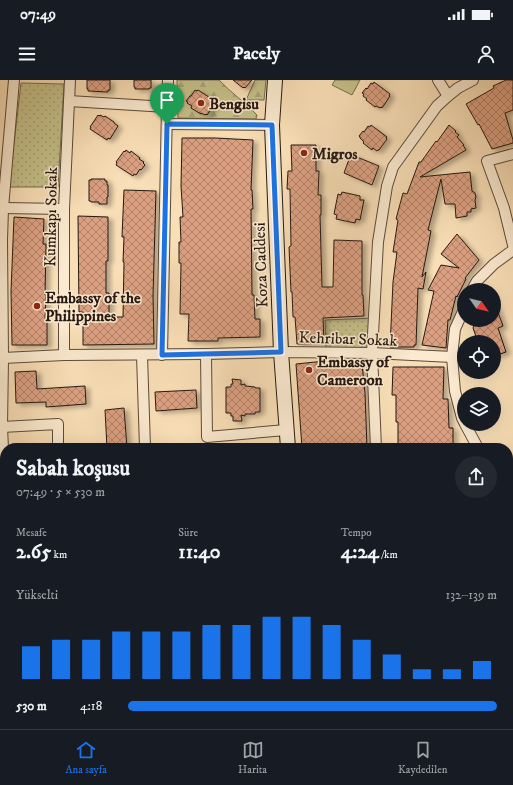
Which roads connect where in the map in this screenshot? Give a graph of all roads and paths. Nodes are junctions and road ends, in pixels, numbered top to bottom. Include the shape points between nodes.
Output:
1 (14, 80) edge
2 (69, 80) edge
3 (168, 80) edge
4 (275, 80) edge
5 (438, 80) edge
6 (473, 80) edge
7 (448, 96) junction
8 (69, 101) junction
9 (167, 107) junction
10 (167, 124) junction
11 (272, 125) junction
12 (513, 154) edge
13 (3, 208) junction
14 (64, 209) junction
15 (513, 245) edge
16 (513, 250) edge
17 (476, 283) edge
18 (457, 325) edge
19 (281, 352) junction
20 (206, 354) junction
21 (372, 354) junction
22 (64, 355) junction
23 (142, 355) junction
24 (162, 355) junction
25 (2, 358) edge
26 (452, 358) junction
27 (457, 399) edge
28 (2, 426) junction
29 (286, 430) junction
30 (469, 431) edge
31 (3, 443) edge
32 (58, 443) edge
33 (145, 443) edge
34 (287, 443) edge
35 (376, 443) edge
36 (475, 443) edge

1 - 13 street
2 - 8 street, Kumkapı Sokak
3 - 9 street
4 - 11 street, Koza Caddesi
5 - 7 street
6 - 7 street
7 - 21 street via 437,106 394,167 386,186 378,242
8 - 9 street
8 - 14 street, Kumkapı Sokak
9 - 10 street
10 - 11 street
10 - 24 street
11 - 19 street, Koza Caddesi
12 - 15 street via 487,161 504,208
13 - 14 street
13 - 25 street
14 - 22 street, Kumkapı Sokak
16 - 17 street via 494,264
18 - 26 street
19 - 20 street, Kehribar Sokak
19 - 21 street, Kehribar Sokak
19 - 29 street, Koza Caddesi
20 - 24 street, Kehribar Sokak
20 - 29 street via 207,437
21 - 26 street, Kehribar Sokak
21 - 35 street
22 - 23 street, Kehribar Sokak
22 - 25 street, Kehribar Sokak
23 - 24 street, Kehribar Sokak
23 - 33 street
25 - 28 street
26 - 27 street
28 - 31 street
28 - 32 street via 58,424
29 - 34 street, Koza Caddesi
30 - 36 street

